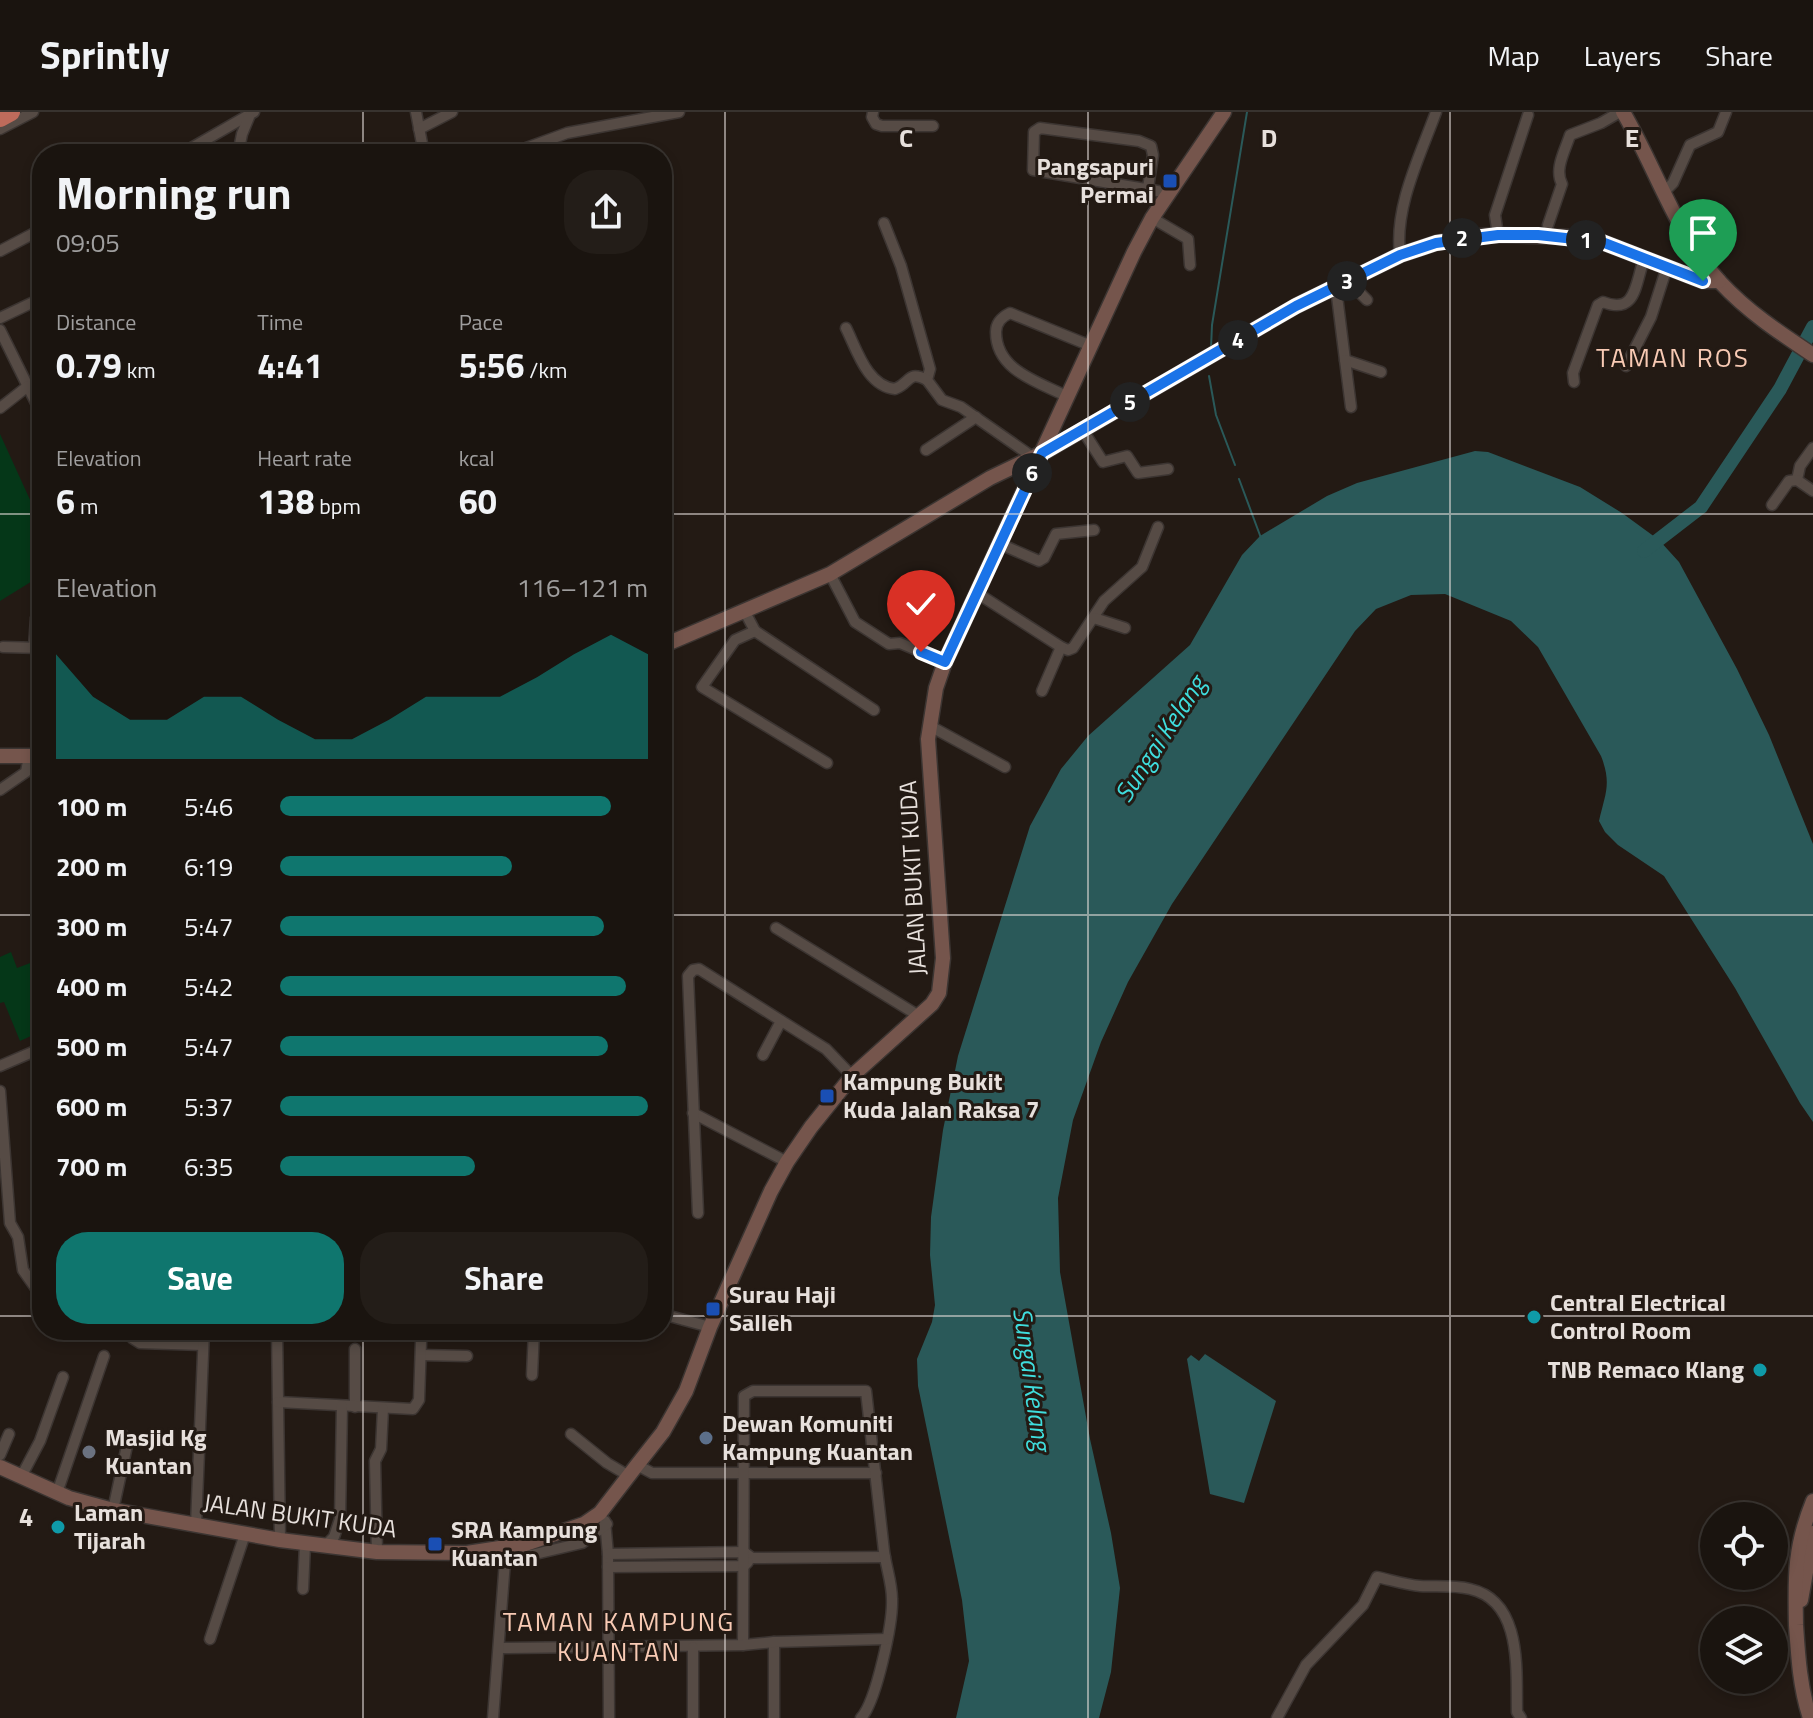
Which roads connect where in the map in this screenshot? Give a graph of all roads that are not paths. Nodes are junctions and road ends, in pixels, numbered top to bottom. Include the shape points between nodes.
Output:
1 (11, 112) edge
2 (33, 112) edge
3 (416, 112) edge
4 (452, 112) edge
5 (679, 112) edge
6 (1224, 112) edge
7 (1436, 112) edge
8 (1726, 112) edge
9 (251, 114) edge
10 (1626, 114) edge
11 (873, 115) edge
12 (1528, 115) dead end
13 (0, 118) edge
14 (933, 126) dead end
15 (0, 129) edge
16 (419, 129) junction
17 (198, 144) edge
18 (240, 144) edge
19 (422, 144) edge
20 (537, 144) edge
21 (1148, 188) junction
22 (1664, 192) junction
23 (1169, 193) junction
24 (1152, 218) junction
25 (884, 223) dead end
26 (1548, 225) dead end
27 (32, 234) edge
28 (1498, 235) junction
29 (0, 251) edge
30 (1400, 255) junction
31 (1644, 259) junction
32 (1190, 265) dead end
33 (1667, 267) junction
34 (1719, 281) junction
35 (1342, 284) junction
36 (1367, 300) dead end
37 (32, 303) edge
38 (0, 318) edge
39 (846, 328) dead end
40 (0, 330) edge
41 (1091, 346) junction
42 (1813, 355) edge
43 (1345, 360) junction
44 (1626, 366) dead end
45 (1381, 372) dead end
46 (927, 380) junction
47 (1574, 382) dead end
48 (28, 386) junction
49 (32, 394) edge
50 (1068, 397) junction
51 (1351, 407) dead end
52 (0, 408) edge
53 (1061, 412) junction
54 (976, 417) junction
55 (1081, 429) junction
56 (1813, 448) edge
57 (926, 450) dead end
58 (1038, 450) junction
59 (1168, 469) dead end
60 (1000, 473) junction
61 (1029, 480) junction
62 (1797, 480) junction
63 (1813, 491) edge
64 (1772, 505) dead end
65 (1158, 527) dead end
66 (1094, 530) dead end
67 (1000, 544) junction
68 (830, 574) junction
69 (977, 593) junction
70 (745, 612) junction
71 (1094, 618) junction
72 (1125, 628) dead end
73 (755, 631) junction
74 (672, 642) edge
75 (3, 647) dead end
76 (1061, 647) junction
77 (32, 648) edge
78 (945, 662) junction
79 (1042, 691) dead end
80 (874, 710) dead end
81 (930, 726) junction
82 (0, 756) edge
83 (32, 756) edge
84 (32, 762) edge
85 (827, 763) dead end
86 (1005, 767) dead end
87 (0, 790) edge
88 (776, 928) dead end
89 (919, 1016) junction
90 (781, 1021) junction
91 (32, 1052) edge
92 (763, 1055) dead end
93 (0, 1066) edge
94 (852, 1076) junction
95 (0, 1091) edge
96 (693, 1113) junction
97 (2, 1146) edge
98 (787, 1162) junction
99 (698, 1213) dead end
100 (5, 1225) edge
101 (32, 1283) edge
102 (672, 1317) edge
103 (710, 1327) junction
104 (135, 1340) edge
105 (203, 1340) edge
106 (277, 1340) edge
107 (534, 1340) edge
108 (421, 1342) dead end
109 (203, 1345) junction
110 (355, 1349) dead end
111 (421, 1355) junction
112 (104, 1356) dead end
113 (467, 1356) dead end
114 (532, 1375) dead end
115 (63, 1377) dead end
116 (278, 1402) junction
117 (342, 1406) junction
118 (355, 1407) junction
119 (383, 1409) junction
120 (9, 1434) dead end
121 (122, 1434) dead end
122 (571, 1434) dead end
123 (0, 1455) edge
124 (0, 1467) edge
125 (633, 1470) junction
126 (876, 1473) junction
127 (744, 1475) junction
128 (21, 1477) junction
129 (57, 1493) junction
130 (1813, 1501) edge
131 (113, 1510) junction
132 (603, 1518) junction
133 (196, 1525) junction
134 (1813, 1533) edge
135 (245, 1534) junction
136 (280, 1540) junction
137 (305, 1544) junction
138 (325, 1546) junction
139 (377, 1552) junction
140 (608, 1554) junction
141 (885, 1557) junction
142 (747, 1559) junction
143 (608, 1567) junction
144 (303, 1589) dead end
145 (1796, 1620) junction
146 (210, 1639) dead end
147 (887, 1639) junction
148 (774, 1642) junction
149 (743, 1645) junction
150 (693, 1647) junction
151 (500, 1648) junction
152 (608, 1649) junction
153 (1808, 1712) edge
154 (493, 1718) edge
155 (609, 1718) edge
156 (693, 1718) edge
157 (774, 1718) edge
158 (861, 1718) edge
159 (1277, 1718) edge
160 (1521, 1718) edge

1 - 13 highway
2 - 15 street
3 - 16 street
4 - 16 street
5 - 20 street via 567,133
6 - 23 street, JALAN BUKIT KUDA
7 - 30 street via 1399,226
8 - 22 street via 1718,132 1690,145
9 - 17 street
9 - 18 street
10 - 22 street
10 - 26 street via 1570,135
11 - 14 street via 882,126
12 - 28 street via 1495,215
16 - 19 street
21 - 21 street via 1033,170 1034,132 1040,128 1151,146
21 - 23 street
22 - 34 street
23 - 24 street, JALAN BUKIT KUDA
24 - 32 street via 1188,239
24 - 41 street, JALAN BUKIT KUDA
25 - 46 street via 930,369
27 - 29 street
28 - 30 street via 1436,243
28 - 31 street via 1602,242
30 - 35 street
31 - 33 street
31 - 47 street via 1630,301 1624,306 1598,305
33 - 34 street via 1703,281
33 - 44 street via 1651,317
34 - 42 street via 1760,319
35 - 36 street
35 - 43 street
35 - 55 street
37 - 38 street
39 - 46 street via 873,380 895,389 912,376
40 - 48 street
41 - 50 street, JALAN BUKIT KUDA
41 - 50 street via 1010,313 999,321 998,351 1008,366
43 - 45 street
43 - 51 street
46 - 54 street via 942,400
48 - 49 street
48 - 52 street
50 - 53 street, JALAN BUKIT KUDA
53 - 55 street via 1062,429
53 - 58 street, JALAN BUKIT KUDA
54 - 57 street
54 - 58 street
55 - 58 street
55 - 59 street via 1103,462 1127,456 1138,473
56 - 62 street
58 - 60 street
58 - 61 street, JALAN BUKIT KUDA
60 - 61 street via 1025,469
60 - 68 street
61 - 67 street, JALAN BUKIT KUDA
62 - 63 street
62 - 64 street via 1789,481
65 - 71 street via 1142,567 1104,601
66 - 67 street via 1056,534 1039,561
67 - 69 street, JALAN BUKIT KUDA
68 - 70 street
68 - 78 street via 855,622 889,644 900,643
69 - 76 street
69 - 78 street, JALAN BUKIT KUDA
70 - 73 street
70 - 74 street
71 - 72 street
71 - 76 street via 1073,648
73 - 80 street
73 - 85 street via 735,640 702,687
75 - 77 street
76 - 79 street
78 - 81 street, JALAN BUKIT KUDA
81 - 86 street
81 - 89 street, JALAN BUKIT KUDA via 943,958 939,993
82 - 83 street
84 - 87 street
88 - 89 street
89 - 94 street, JALAN BUKIT KUDA
90 - 92 street
90 - 94 street via 826,1049
90 - 96 street via 693,970 688,976
91 - 93 street
94 - 98 street, JALAN BUKIT KUDA
95 - 97 street
96 - 98 street
96 - 99 street
97 - 100 street
98 - 103 street, JALAN BUKIT KUDA
100 - 101 street via 18,1237 23,1270
102 - 103 street
103 - 125 street, JALAN BUKIT KUDA via 686,1391
104 - 109 street
105 - 109 street
106 - 116 street
107 - 114 street
108 - 111 street
109 - 133 street
110 - 118 street
111 - 113 street
111 - 119 street via 416,1406
112 - 129 street
115 - 128 street
116 - 117 street
116 - 136 street
117 - 118 street
117 - 138 street via 340,1519
118 - 119 street
119 - 139 street via 381,1449 375,1461
120 - 123 street
121 - 131 street via 128,1441
122 - 125 street via 607,1463
124 - 128 street, JALAN BUKIT KUDA
125 - 127 street
125 - 132 street, JALAN BUKIT KUDA
126 - 127 street
126 - 127 street via 866,1391 753,1391 743,1403
126 - 141 street
127 - 142 street
128 - 129 street, JALAN BUKIT KUDA
129 - 131 street, JALAN BUKIT KUDA
130 - 145 street via 1798,1549
131 - 133 street, JALAN BUKIT KUDA
132 - 139 street, JALAN BUKIT KUDA via 511,1546 467,1553
132 - 140 street
132 - 151 street via 582,1543 505,1561
133 - 135 street, JALAN BUKIT KUDA
134 - 145 street
135 - 136 street, JALAN BUKIT KUDA
135 - 146 street
136 - 137 street, JALAN BUKIT KUDA
137 - 138 street, JALAN BUKIT KUDA
137 - 144 street
138 - 139 street, JALAN BUKIT KUDA
140 - 142 street
140 - 143 street
141 - 142 street
141 - 147 street via 892,1600
142 - 143 street
142 - 149 street
143 - 152 street
145 - 153 street
147 - 148 street
147 - 158 street
148 - 149 street
148 - 157 street
149 - 150 street
150 - 152 street
150 - 156 street
151 - 152 street
151 - 154 street
152 - 155 street
159 - 160 street via 1306,1665 1363,1605 1377,1577 1473,1590 1500,1607 1510,1624

